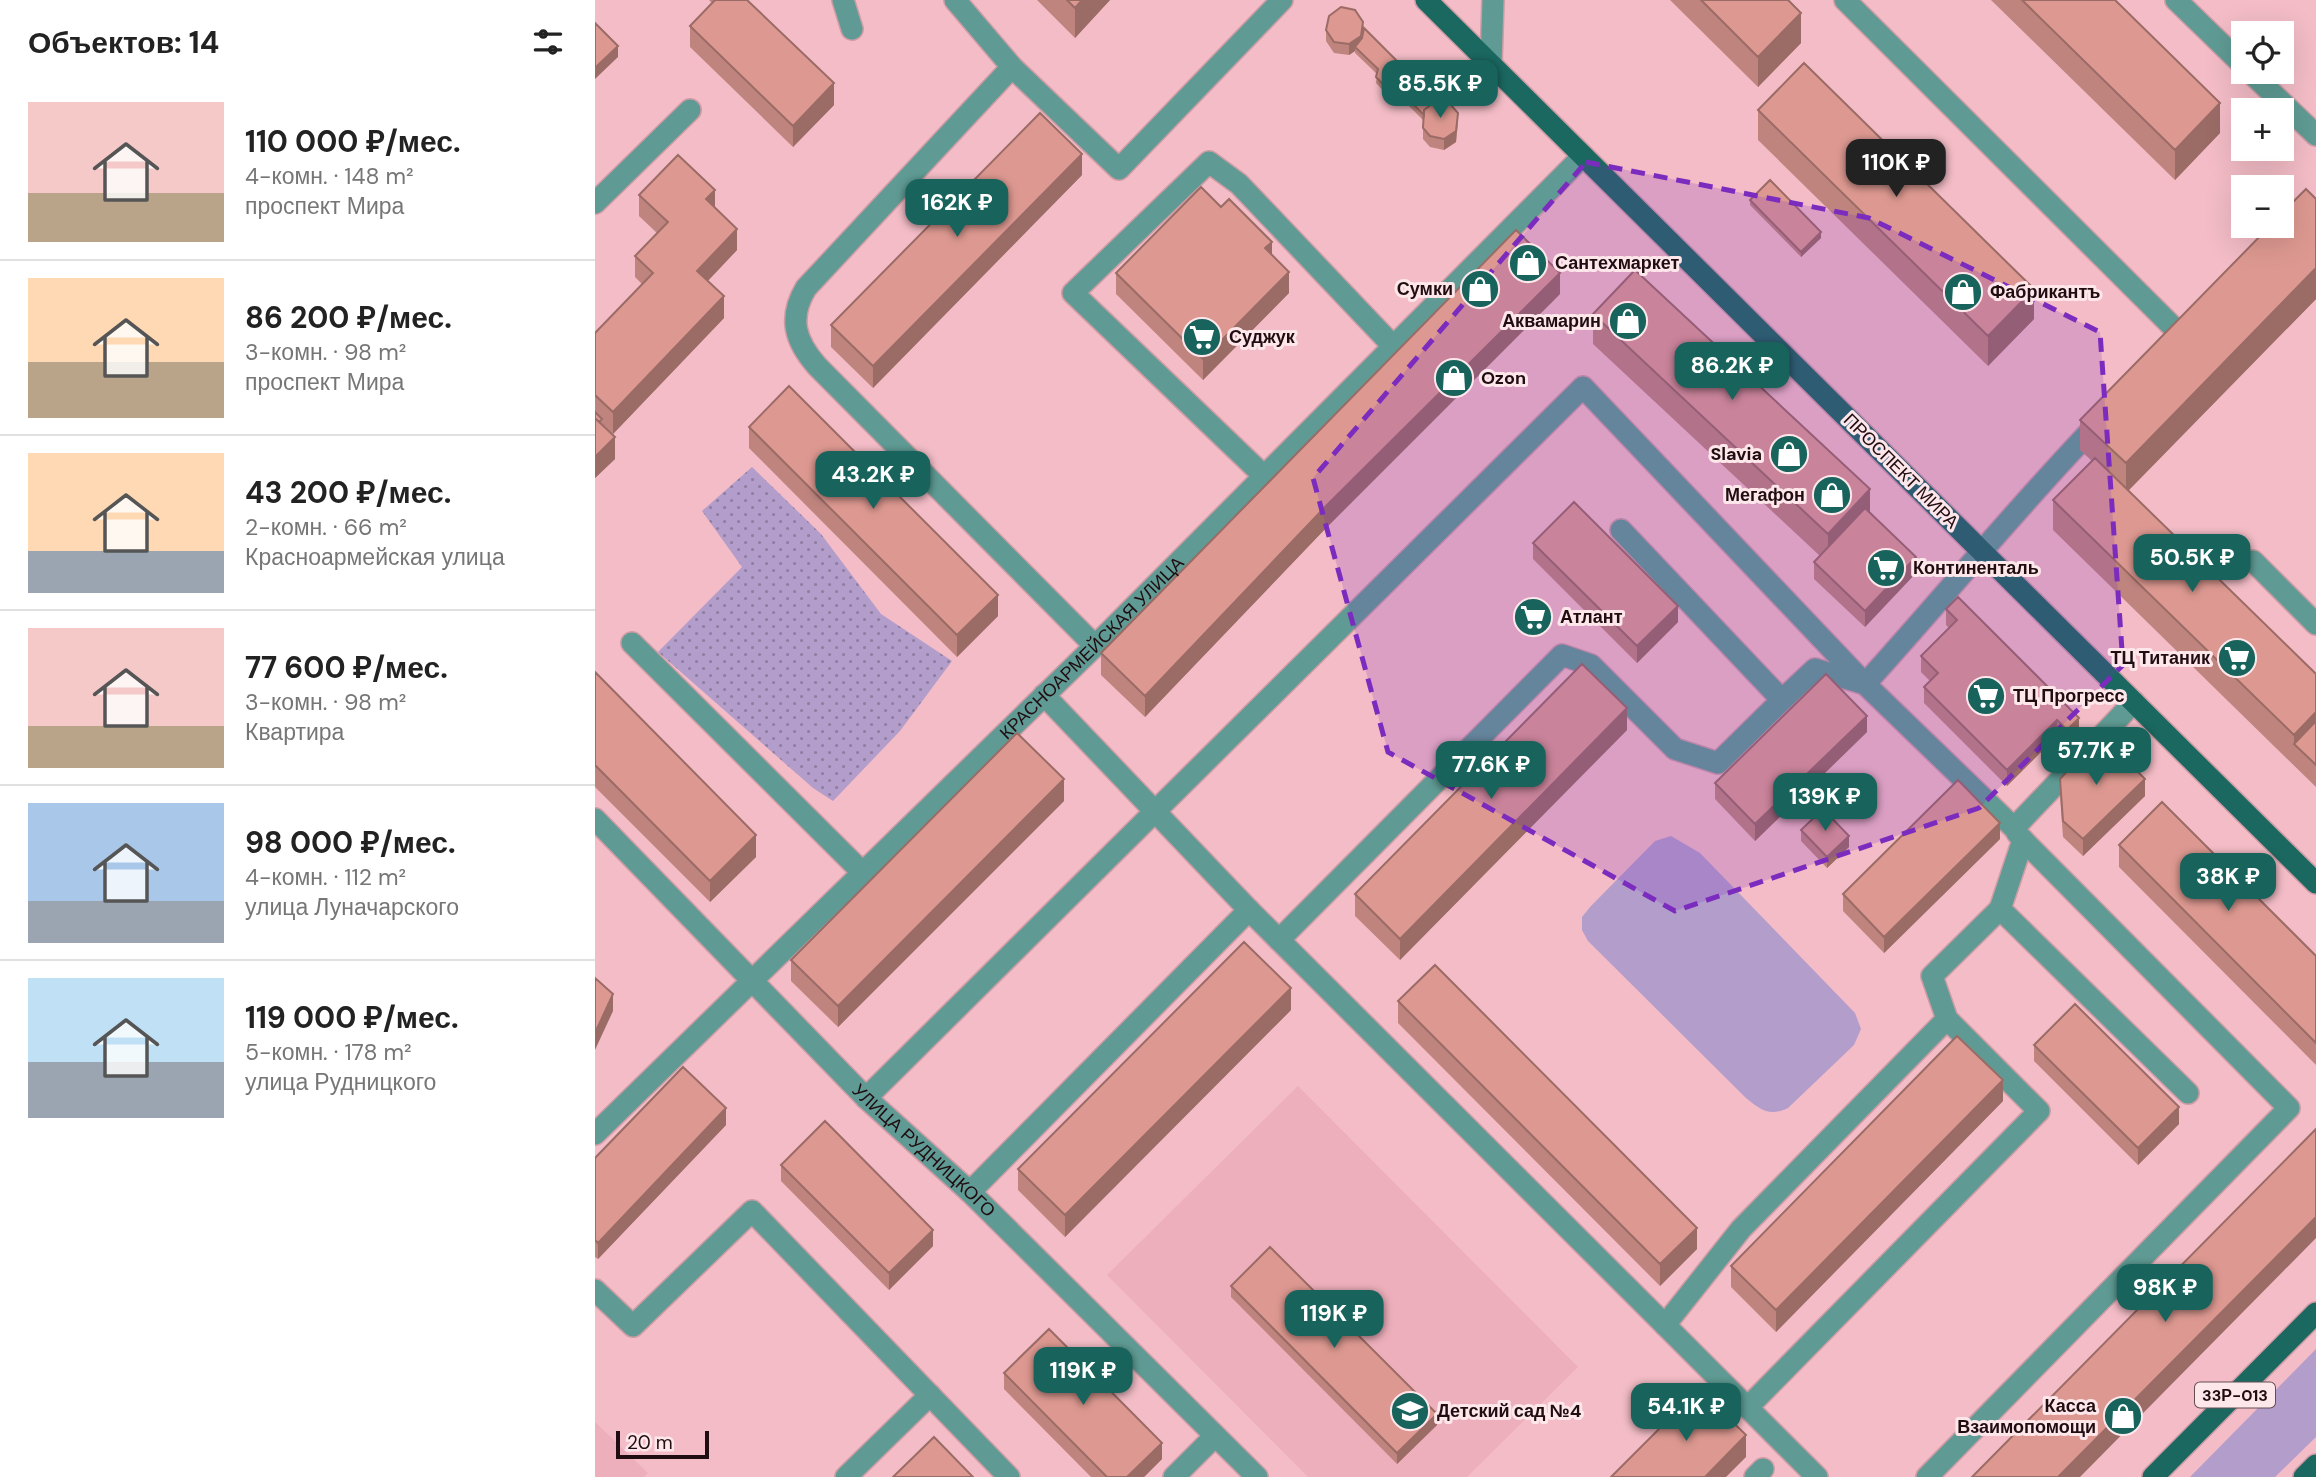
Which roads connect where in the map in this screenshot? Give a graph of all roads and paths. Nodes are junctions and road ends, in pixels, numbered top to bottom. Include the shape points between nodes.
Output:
1 (843, 0) edge
2 (955, 0) edge
3 (1282, 0) edge
4 (1426, 0) edge
5 (1493, 0) edge
6 (1845, 0) edge
7 (2176, 0) edge
8 (852, 29) dead end
9 (2231, 53) edge
10 (1491, 64) junction
11 (1012, 67) junction
12 (2263, 84) edge
13 (690, 110) dead end
14 (2316, 135) edge
15 (1583, 156) junction
16 (595, 203) edge
17 (1394, 347) junction
18 (2154, 365) edge
19 (2117, 404) edge
20 (1264, 476) junction
21 (1621, 530) dead end
22 (1981, 551) junction
23 (2253, 561) dead end
24 (2316, 624) edge
25 (632, 643) dead end
26 (1095, 646) junction
27 (1865, 684) junction
28 (1044, 695) junction
29 (1782, 699) junction
30 (2134, 702) junction
31 (1157, 810) junction
32 (595, 820) edge
33 (2018, 834) junction
34 (861, 871) junction
35 (2316, 883) edge
36 (2000, 909) junction
37 (1249, 910) junction
38 (1279, 940) junction
39 (750, 980) junction
40 (1947, 1018) junction
41 (2188, 1093) dead end
42 (866, 1098) junction
43 (595, 1133) edge
44 (970, 1192) junction
45 (595, 1290) edge
46 (2316, 1313) edge
47 (1664, 1325) junction
48 (930, 1395) junction
49 (1748, 1407) junction
50 (1215, 1436) junction
51 (2316, 1465) edge
52 (846, 1477) edge
53 (1009, 1477) edge
54 (1174, 1477) edge
55 (1257, 1477) edge
56 (1817, 1477) edge
57 (1927, 1477) edge
58 (2153, 1477) edge
59 (2304, 1477) edge

1 - 8 street
2 - 11 street
3 - 11 street via 1119,169
4 - 10 main road, ПРОСПЕКТ МИРА
5 - 10 street
6 - 18 street via 2187,331
7 - 9 street
10 - 15 main road, ПРОСПЕКТ МИРА
11 - 26 street via 806,288 796,314 796,331 800,347 817,366
12 - 14 street
13 - 16 street
15 - 17 street, КРАСНОАРМЕЙСКАЯ УЛИЦА
15 - 22 main road, ПРОСПЕКТ МИРА
17 - 20 street, КРАСНОАРМЕЙСКАЯ УЛИЦА
17 - 20 street via 1238,184 1209,163 1073,293
19 - 22 street
20 - 26 street, КРАСНОАРМЕЙСКАЯ УЛИЦА
21 - 29 street
22 - 27 street
22 - 30 main road, ПРОСПЕКТ МИРА
23 - 24 street
25 - 34 street
26 - 28 street, КРАСНОАРМЕЙСКАЯ УЛИЦА
27 - 29 street via 1815,669
27 - 31 street via 1583,387
27 - 33 street
28 - 31 street
28 - 34 street, КРАСНОАРМЕЙСКАЯ УЛИЦА
29 - 38 street via 1718,762 1675,749 1591,665 1562,655
30 - 33 street
30 - 35 main road, ПРОСПЕКТ МИРА
31 - 37 street
31 - 42 street
32 - 39 street, УЛИЦА РУДНИЦКОГО
33 - 36 street
33 - 57 street via 2288,1108
34 - 39 street, КРАСНОАРМЕЙСКАЯ УЛИЦА
36 - 40 street via 1933,976
36 - 41 street
37 - 38 street
37 - 44 street
38 - 47 street
39 - 42 street, УЛИЦА РУДНИЦКОГО
39 - 43 street, КРАСНОАРМЕЙСКАЯ УЛИЦА
40 - 47 street via 1741,1229
40 - 49 street via 2039,1111
42 - 44 street, УЛИЦА РУДНИЦКОГО
44 - 50 street, УЛИЦА РУДНИЦКОГО
45 - 48 street via 633,1326 752,1211
46 - 58 main road, 33Р-013
47 - 49 street
48 - 52 street
48 - 53 street
49 - 56 street
50 - 54 street
50 - 55 street, УЛИЦА РУДНИЦКОГО
51 - 59 main road

